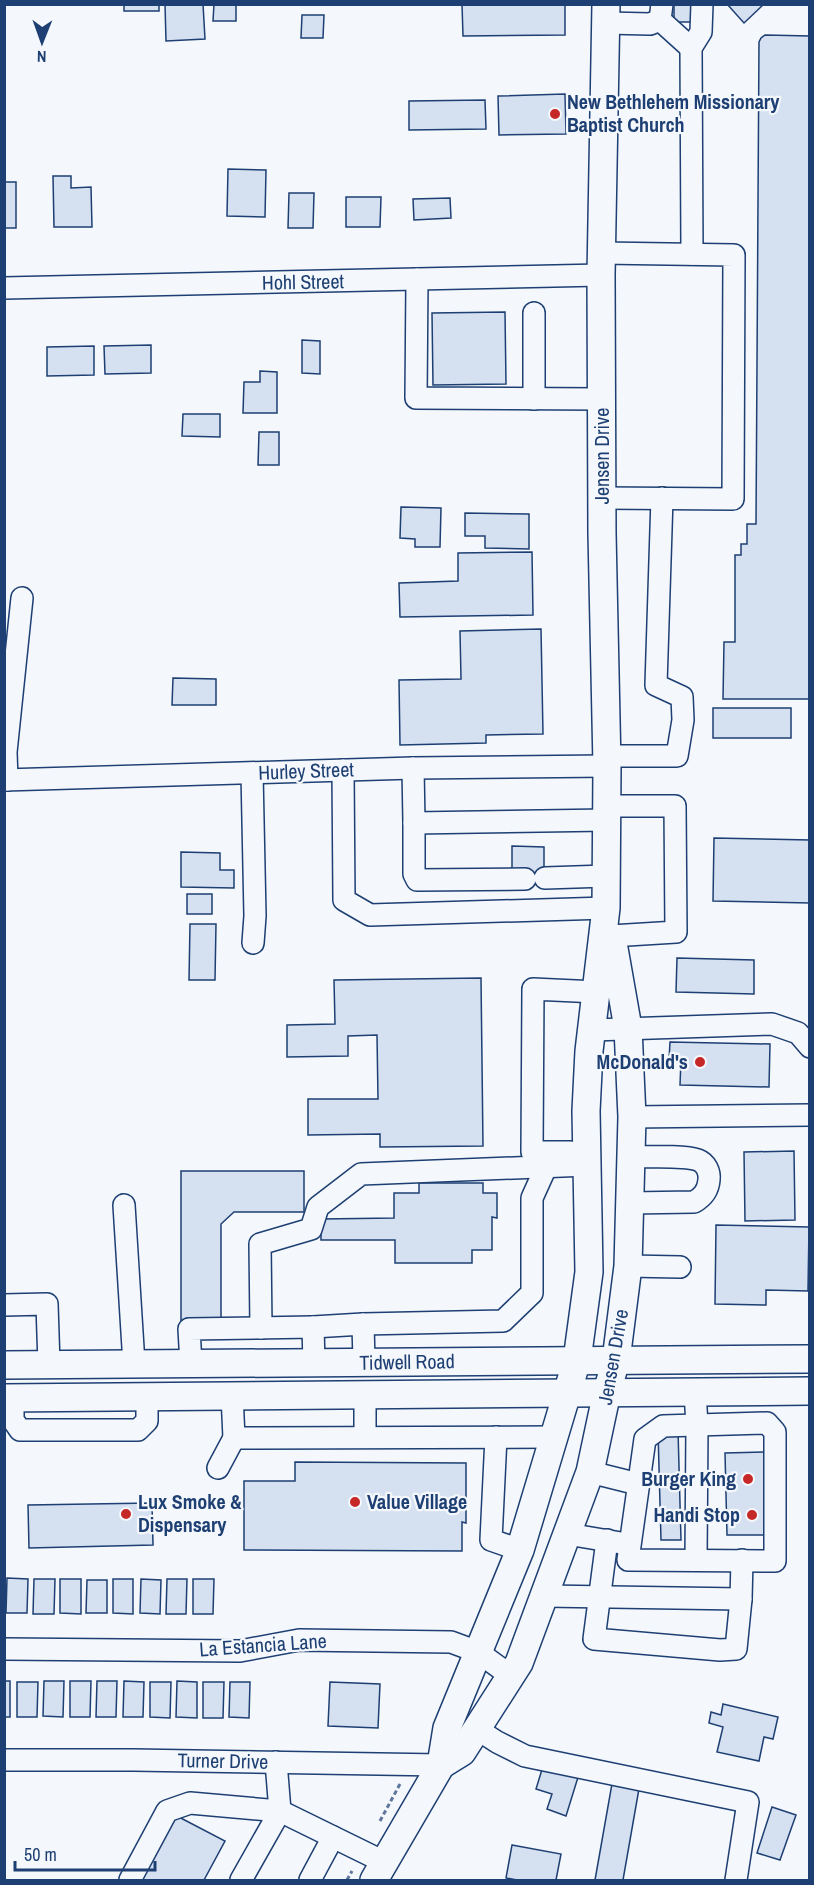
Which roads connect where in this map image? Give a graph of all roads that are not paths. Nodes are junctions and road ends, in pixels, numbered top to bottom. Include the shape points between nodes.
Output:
1 (702, 4) edge
2 (661, 12) edge
3 (606, 14) edge
4 (691, 48) junction
5 (692, 254) junction
6 (602, 264) junction
7 (417, 279) junction
8 (4, 288) edge
9 (534, 313) dead end
10 (534, 399) junction
11 (602, 399) junction
12 (602, 498) junction
13 (662, 498) junction
14 (22, 598) dead end
15 (607, 761) junction
16 (412, 768) junction
17 (343, 770) junction
18 (252, 773) junction
19 (6, 780) edge
20 (607, 813) junction
21 (414, 823) junction
22 (606, 876) junction
23 (606, 908) junction
24 (611, 936) junction
25 (253, 943) dead end
26 (597, 992) junction
27 (627, 1028) junction
28 (593, 1030) junction
29 (810, 1047) edge
30 (810, 1114) edge
31 (632, 1117) junction
32 (632, 1157) junction
33 (587, 1158) junction
34 (546, 1167) junction
35 (630, 1203) junction
36 (124, 1204) dead end
37 (628, 1266) junction
38 (680, 1267) dead end
39 (4, 1305) edge
40 (363, 1324) junction
41 (313, 1327) junction
42 (261, 1328) junction
43 (577, 1359) junction
44 (810, 1359) edge
45 (616, 1360) junction
46 (364, 1362) junction
47 (314, 1363) junction
48 (134, 1364) junction
49 (203, 1364) junction
50 (8, 1365) edge
51 (49, 1365) junction
52 (756, 1391) junction
53 (810, 1391) edge
54 (568, 1392) junction
55 (607, 1392) junction
56 (695, 1392) junction
57 (365, 1394) junction
58 (224, 1395) junction
59 (9, 1398) edge
60 (752, 1424) junction
61 (697, 1425) junction
62 (365, 1437) junction
63 (496, 1437) junction
64 (554, 1437) junction
65 (234, 1438) junction
66 (218, 1468) dead end
67 (590, 1472) junction
68 (638, 1484) junction
69 (567, 1534) junction
70 (607, 1540) junction
71 (630, 1545) junction
72 (520, 1550) junction
73 (696, 1560) junction
74 (742, 1560) junction
75 (545, 1596) junction
76 (599, 1596) junction
77 (741, 1599) junction
78 (4, 1649) edge
79 (478, 1653) junction
80 (511, 1676) junction
81 (477, 1729) junction
82 (4, 1760) edge
83 (276, 1762) junction
84 (441, 1765) junction
85 (280, 1811) junction
86 (333, 1837) junction
87 (378, 1875) edge
88 (130, 1881) edge
89 (241, 1881) edge
90 (310, 1881) edge
91 (736, 1881) edge

1 - 4 street via 701,32
2 - 3 street via 650,24
2 - 4 street
3 - 6 main road, Jensen Drive
4 - 5 street
5 - 6 street, Hohl Street
5 - 13 street, Hohl Street via 734,255 733,499
6 - 7 street, Hohl Street
6 - 11 main road, Jensen Drive
7 - 8 street, Hohl Street
7 - 10 street via 416,398
9 - 10 street
10 - 11 street
11 - 12 main road, Jensen Drive
12 - 13 street
12 - 15 main road, Jensen Drive
13 - 15 street, Hurley Street via 656,685 682,697 684,720 677,756
14 - 19 street
15 - 16 street, Hurley Street
15 - 20 main road, Jensen Drive
16 - 17 street, Hurley Street
16 - 21 street
17 - 18 street, Hurley Street
17 - 23 street via 344,900 370,915
18 - 19 street, Hurley Street
18 - 25 street
20 - 21 street
20 - 22 main road, Jensen Drive
20 - 24 street via 675,806 676,932
21 - 22 street via 417,880
22 - 23 main road, Jensen Drive
23 - 24 main road, Jensen Drive
23 - 26 main road, Jensen Drive
24 - 27 main road, Jensen Drive
26 - 28 main road, Jensen Drive
26 - 33 street via 533,989 532,1152
27 - 28 street
27 - 29 street via 772,1024 798,1032
27 - 31 main road, Jensen Drive
28 - 33 main road, Jensen Drive via 586,1099
30 - 31 street
31 - 32 main road, Jensen Drive
32 - 35 main road, Jensen Drive
32 - 35 street via 701,1161 710,1177 702,1198 694,1202
33 - 34 street
33 - 43 main road, Jensen Drive via 589,1272
34 - 40 street via 532,1198 532,1293 503,1321
34 - 42 street via 361,1174 318,1207 311,1229 260,1244
35 - 37 main road, Jensen Drive
36 - 48 street
37 - 38 street
37 - 45 main road, Jensen Drive
39 - 51 street via 47,1304
40 - 41 street
40 - 46 street
41 - 42 street
41 - 47 street
42 - 49 street via 189,1329
43 - 45 main road, Tidwell Road
43 - 46 main road, Tidwell Road
43 - 54 main road, Jensen Drive
44 - 45 main road, Tidwell Road
45 - 55 main road, Jensen Drive
46 - 47 main road, Tidwell Road
46 - 57 main road
47 - 49 main road, Tidwell Road
48 - 49 main road, Tidwell Road
48 - 51 main road, Tidwell Road
49 - 58 main road
50 - 51 main road, Tidwell Road
50 - 59 main road
52 - 53 main road, Tidwell Road
52 - 56 main road, Tidwell Road
52 - 60 street
54 - 55 main road, Tidwell Road
54 - 57 main road, Tidwell Road
54 - 64 main road, Jensen Drive
55 - 56 main road, Tidwell Road
55 - 67 main road, Jensen Drive
56 - 61 street
57 - 58 main road, Tidwell Road
57 - 62 street
58 - 59 main road, Tidwell Road
58 - 65 street
60 - 61 street
60 - 74 street via 767,1423 775,1432 775,1561
61 - 68 street via 663,1426 645,1438
61 - 73 street
62 - 63 street
62 - 65 street
63 - 64 street
63 - 72 street via 491,1540
64 - 72 main road, Jensen Drive
65 - 66 street
67 - 68 street
67 - 69 main road, Jensen Drive
68 - 71 street
69 - 70 street
69 - 75 main road, Jensen Drive
70 - 71 street
70 - 76 street
71 - 73 street via 628,1560
72 - 79 main road, Jensen Drive
73 - 74 street
74 - 77 street
75 - 76 street
75 - 80 main road, Jensen Drive
76 - 77 street
76 - 77 street via 594,1639 720,1650 736,1649
78 - 79 street, La Estancia Lane via 240,1651 299,1640 451,1641
79 - 80 street, La Estancia Lane
79 - 84 main road, Jensen Drive via 447,1728
80 - 81 main road, Jensen Drive
81 - 84 main road, Jensen Drive via 462,1752
81 - 91 street via 525,1756 748,1802
82 - 83 street, Turner Drive
83 - 84 street, Turner Drive
83 - 85 street
84 - 87 main road, Jensen Drive
85 - 86 street
85 - 88 street via 190,1803 167,1811
85 - 89 street
86 - 87 street
86 - 90 street

